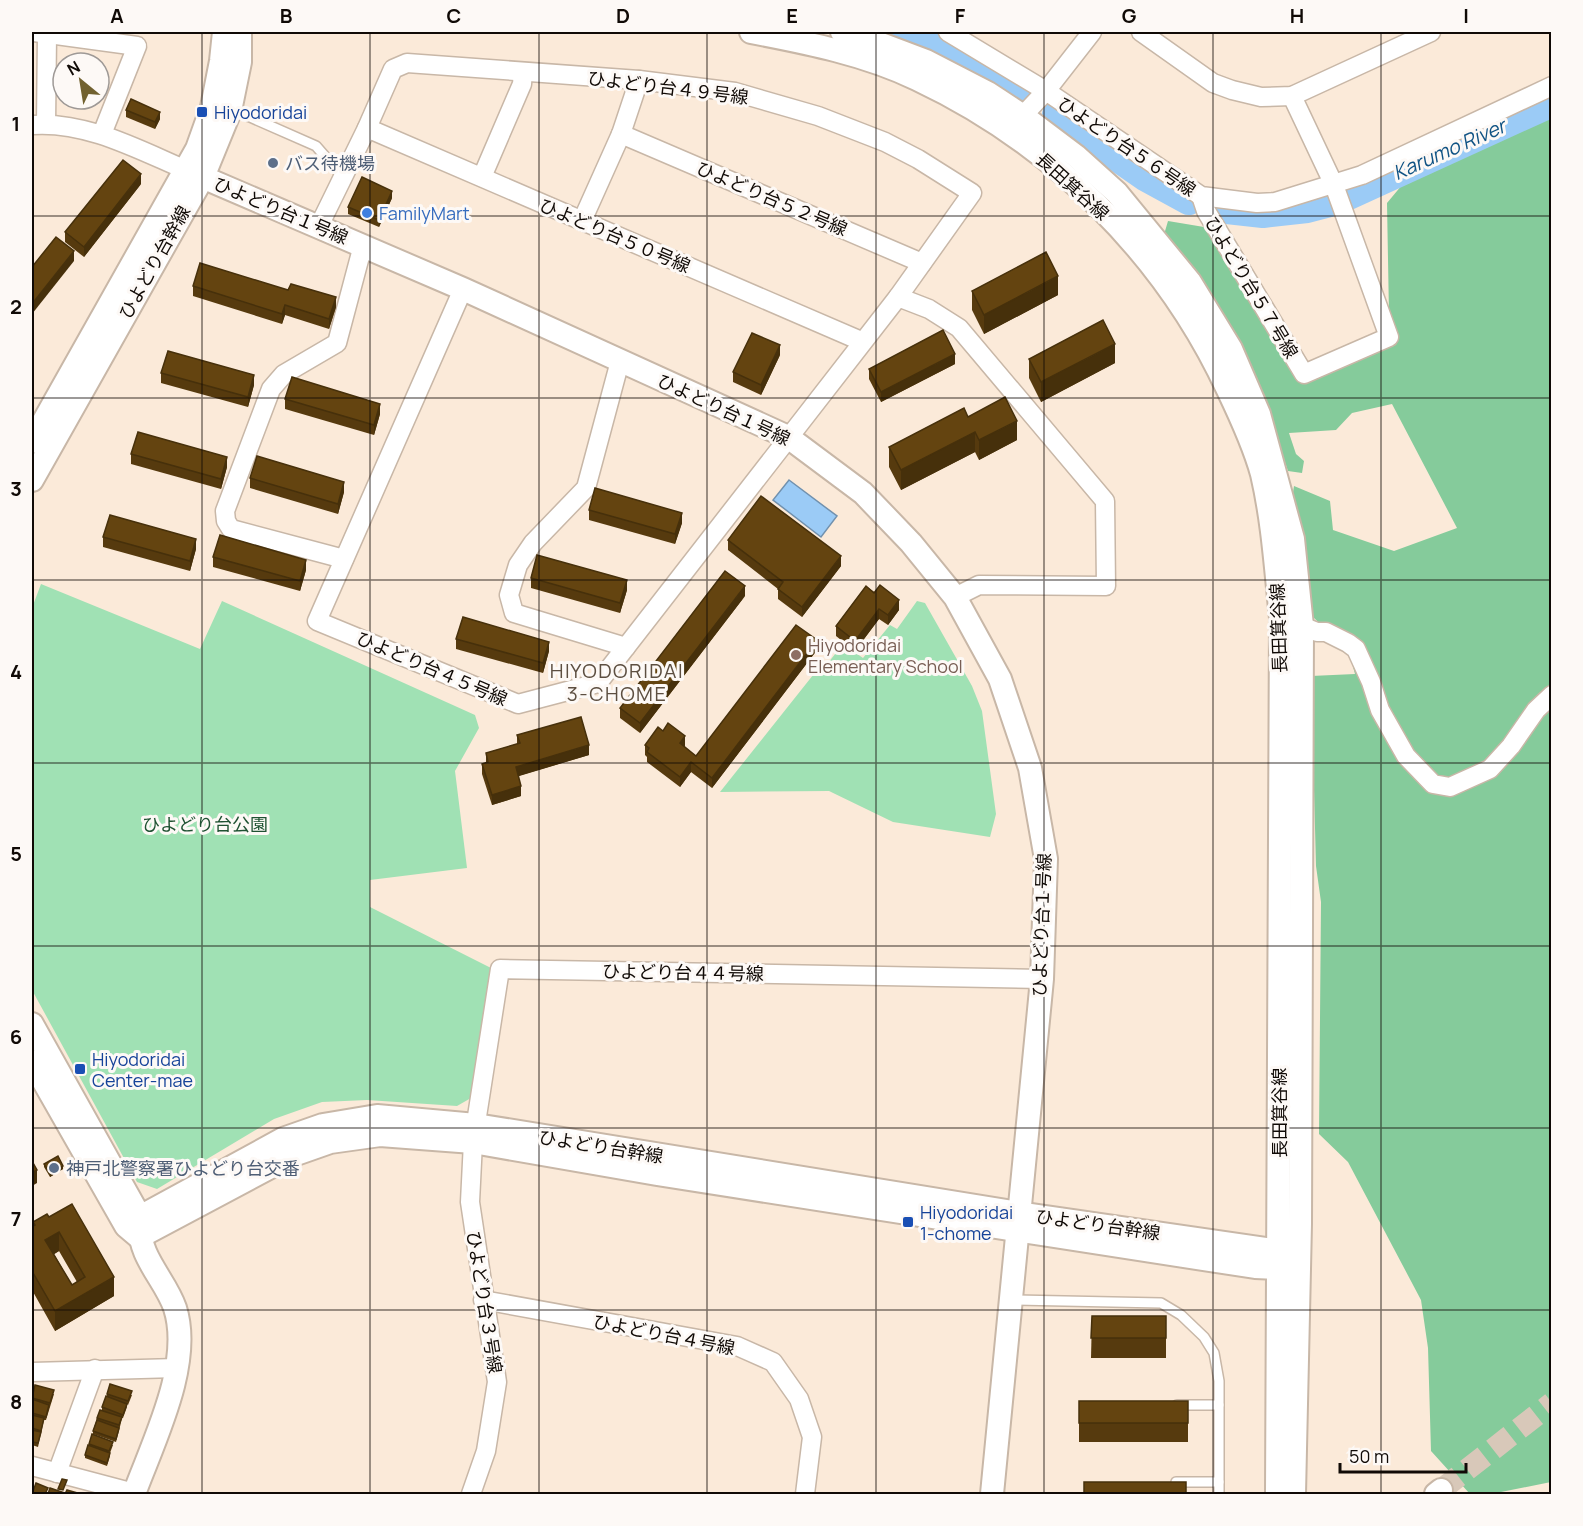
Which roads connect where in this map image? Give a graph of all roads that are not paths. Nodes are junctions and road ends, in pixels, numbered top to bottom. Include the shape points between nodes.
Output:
1 (224, 32) edge
2 (240, 32) edge
3 (752, 32) edge
4 (842, 32) edge
5 (948, 32) edge
6 (1092, 32) edge
7 (1141, 32) edge
8 (1431, 32) edge
9 (40, 33) edge
10 (523, 72) junction
11 (639, 80) junction
12 (1551, 86) edge
13 (1046, 91) junction
14 (1292, 96) junction
15 (230, 111) junction
16 (1016, 123) junction
17 (39, 125) edge
18 (368, 128) junction
19 (102, 134) junction
20 (621, 134) junction
21 (194, 173) junction
22 (344, 177) junction
23 (482, 177) junction
24 (1334, 185) junction
25 (1201, 196) junction
26 (582, 221) junction
27 (319, 226) junction
28 (363, 245) junction
29 (922, 263) junction
30 (463, 289) junction
31 (898, 297) junction
32 (861, 341) junction
33 (620, 361) junction
34 (788, 437) junction
35 (32, 442) edge
36 (32, 480) edge
37 (344, 559) junction
38 (955, 597) junction
39 (1302, 626) junction
40 (626, 646) junction
41 (1551, 695) edge
42 (1042, 979) junction
43 (32, 1024) edge
44 (32, 1061) edge
45 (475, 1133) junction
46 (1018, 1221) junction
47 (135, 1227) junction
48 (1289, 1260) junction
49 (483, 1300) junction
50 (1010, 1300) junction
51 (177, 1368) junction
52 (94, 1369) junction
53 (32, 1372) edge
54 (1219, 1405) junction
55 (1162, 1406) edge
56 (32, 1466) edge
57 (57, 1473) junction
58 (1164, 1482) edge
59 (1219, 1482) junction
60 (134, 1494) edge
61 (471, 1494) edge
62 (805, 1494) edge
63 (992, 1494) edge
64 (1219, 1494) edge
65 (1277, 1494) edge
66 (1296, 1494) edge

1 - 21 street, ひよどり台幹線 via 212,107 197,149
2 - 15 street, ひよどり台幹線 via 240,62
3 - 16 street, 長田箕谷線 via 864,57 975,110
4 - 16 street, 長田箕谷線 via 926,62 988,93
5 - 13 street, ひよどり台５６号線
6 - 13 street
7 - 14 street via 1222,86 1262,97
8 - 14 street
9 - 17 street
9 - 19 street via 137,46
10 - 11 street, ひよどり台４９号線
10 - 18 street, ひよどり台４９号線 via 407,63 393,69
10 - 23 street via 522,84
11 - 20 street
11 - 29 street, ひよどり台４９号線 via 735,92 818,116 885,142 972,193
12 - 24 street, ひよどり台５６号線
13 - 16 street
13 - 25 street, ひよどり台５６号線
14 - 24 street
15 - 21 street, ひよどり台幹線
15 - 22 lane via 316,146
16 - 39 street, 長田箕谷線 via 1076,156 1117,193 1191,282 1231,350 1259,414 1276,471 1293,539
16 - 48 street, 長田箕谷線 via 1101,208 1174,293 1214,359 1262,474 1281,618
17 - 19 street, ひよどり台１号線
18 - 22 street, ひよどり台４９号線
18 - 23 street, ひよどり台５０号線
19 - 21 street, ひよどり台１号線
20 - 26 street
20 - 29 street, ひよどり台５２号線
21 - 27 street, ひよどり台１号線
21 - 35 street, ひよどり台幹線
21 - 36 street, ひよどり台幹線
22 - 27 street, ひよどり台４９号線
23 - 26 street, ひよどり台５０号線
24 - 25 street, ひよどり台５６号線 via 1275,202
24 - 25 street, ひよどり台５７号線 via 1389,337 1304,374 1206,211
26 - 32 street, ひよどり台５０号線
27 - 28 street, ひよどり台１号線
28 - 30 street, ひよどり台１号線
28 - 37 street via 337,343 284,374 272,389 225,511 231,529
29 - 31 street, ひよどり台４９号線
30 - 33 street, ひよどり台１号線
30 - 37 street, ひよどり台４５号線
31 - 32 street, ひよどり台４９号線
31 - 38 street via 929,309 959,328 1104,501 1106,586 979,585
32 - 34 street, ひよどり台４９号線
33 - 34 street, ひよどり台１号線
33 - 40 street via 586,488 533,543 518,565 510,595 514,613
34 - 38 street, ひよどり台１号線 via 863,493
34 - 40 street, ひよどり台４５号線
37 - 40 street, ひよどり台４５号線 via 317,621 518,704 598,683
38 - 42 street, ひよどり台１号線 via 1000,679 1030,768 1046,859
39 - 41 street via 1326,632 1356,649 1380,710 1406,756 1433,784 1450,787 1490,769
39 - 48 street, 長田箕谷線
42 - 45 street, ひよどり台４４号線 via 500,969
42 - 46 street, ひよどり台１号線
43 - 47 street
44 - 47 street
45 - 46 street, ひよどり台幹線 via 669,1176
45 - 47 street, ひよどり台幹線 via 380,1135 330,1142 292,1155
45 - 49 street, ひよどり台３号線 via 470,1202
46 - 48 street, ひよどり台幹線 via 1256,1267
46 - 50 street, ひよどり台１号線
47 - 51 street via 175,1308
48 - 65 street, 長田箕谷線 via 1278,1303
48 - 66 street, 長田箕谷線
49 - 61 street, ひよどり台３号線 via 497,1382 486,1451
49 - 62 street, ひよどり台４号線 via 736,1346 773,1362 799,1399 812,1437
50 - 54 lane via 1161,1303 1181,1315 1214,1353
50 - 63 street, ひよどり台１号線
51 - 52 street
51 - 60 street via 170,1398
52 - 53 street
52 - 57 street
54 - 55 lane
54 - 59 lane
56 - 57 street
57 - 60 street
58 - 59 lane
59 - 64 lane

